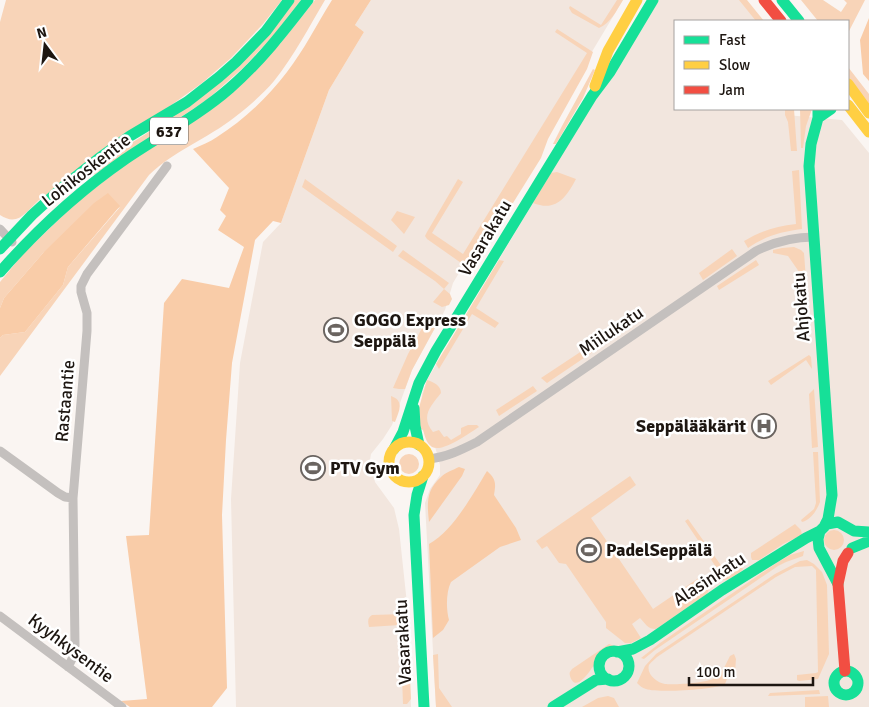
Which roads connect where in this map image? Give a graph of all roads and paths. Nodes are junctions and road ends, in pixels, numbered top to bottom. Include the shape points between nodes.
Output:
1 (289, 0) edge
2 (308, 0) edge
3 (637, 0) edge
4 (653, 0) edge
5 (764, 0) edge
6 (782, 0) edge
7 (780, 20) edge
8 (798, 20) edge
9 (850, 90) edge
10 (592, 96) junction
11 (849, 106) edge
12 (869, 113) edge
13 (818, 114) edge
14 (869, 132) edge
15 (167, 166) dead end
16 (0, 228) edge
17 (814, 236) junction
18 (9, 238) junction
19 (0, 249) edge
20 (19, 249) junction
21 (0, 272) edge
22 (414, 401) junction
23 (419, 445) junction
24 (394, 449) junction
25 (0, 451) edge
26 (429, 459) junction
27 (423, 476) junction
28 (399, 480) junction
29 (832, 495) junction
30 (73, 498) junction
31 (414, 515) junction
32 (846, 526) junction
33 (822, 529) junction
34 (869, 532) edge
35 (869, 541) edge
36 (787, 550) junction
37 (820, 550) junction
38 (850, 550) junction
39 (838, 584) junction
40 (0, 616) edge
41 (650, 640) junction
42 (617, 652) junction
43 (600, 663) junction
44 (68, 667) junction
45 (629, 668) junction
46 (845, 671) junction
47 (608, 679) junction
48 (581, 688) junction
49 (846, 695) junction
50 (122, 707) edge
51 (424, 707) edge
52 (553, 707) edge
53 (847, 707) edge

1 - 18 street, Lohikoskentie / 637 via 266,31 219,77 187,102 98,159 32,214
2 - 20 street, Lohikoskentie / 637 via 278,40 230,89 107,172
3 - 10 street, Vasarakatu via 608,51
4 - 10 street, Vasarakatu
5 - 7 street
6 - 8 street
9 - 12 street
10 - 22 street, Vasarakatu via 436,351 419,383
11 - 14 street
13 - 17 street, Ahjokatu via 809,158
15 - 30 street, Rastaantie via 81,286 87,331
16 - 18 street
17 - 26 street, Miilukatu via 778,241 756,251 477,442 441,458
17 - 29 street, Ahjokatu
18 - 19 street, Lohikoskentie / 637
18 - 20 street
20 - 21 street, Lohikoskentie / 637
22 - 23 street, Vasarakatu
22 - 24 street, Vasarakatu
23 - 24 street via 403,443
23 - 26 street
24 - 28 street via 389,457 389,467
25 - 30 street via 58,493
26 - 27 street
27 - 28 street via 409,483
27 - 31 street, Vasarakatu
28 - 31 street, Vasarakatu
29 - 32 street, Ahjokatu
29 - 33 street, Ahjokatu via 828,519
30 - 44 street, Rastaantie via 75,645
31 - 51 street, Vasarakatu
32 - 33 street via 834,522
32 - 34 street via 854,531
32 - 38 street via 854,539
33 - 36 street, Alasinkatu
33 - 37 street via 818,539
35 - 38 street
36 - 37 street, Alasinkatu via 802,547
36 - 41 street, Alasinkatu
37 - 38 street via 837,558
37 - 39 street
38 - 39 street
39 - 46 street
40 - 44 street, Kyyhkysentie
41 - 42 street, Alasinkatu via 633,649
41 - 45 street, Alasinkatu
42 - 43 street via 606,654
42 - 45 street via 626,658
43 - 47 street via 601,672
43 - 48 street
44 - 50 street, Kyyhkysentie
45 - 47 street via 621,679
46 - 49 street via 838,674 834,684 839,693
46 - 49 street via 851,672 858,682 852,693
47 - 48 street via 596,680
48 - 52 street
49 - 53 street

